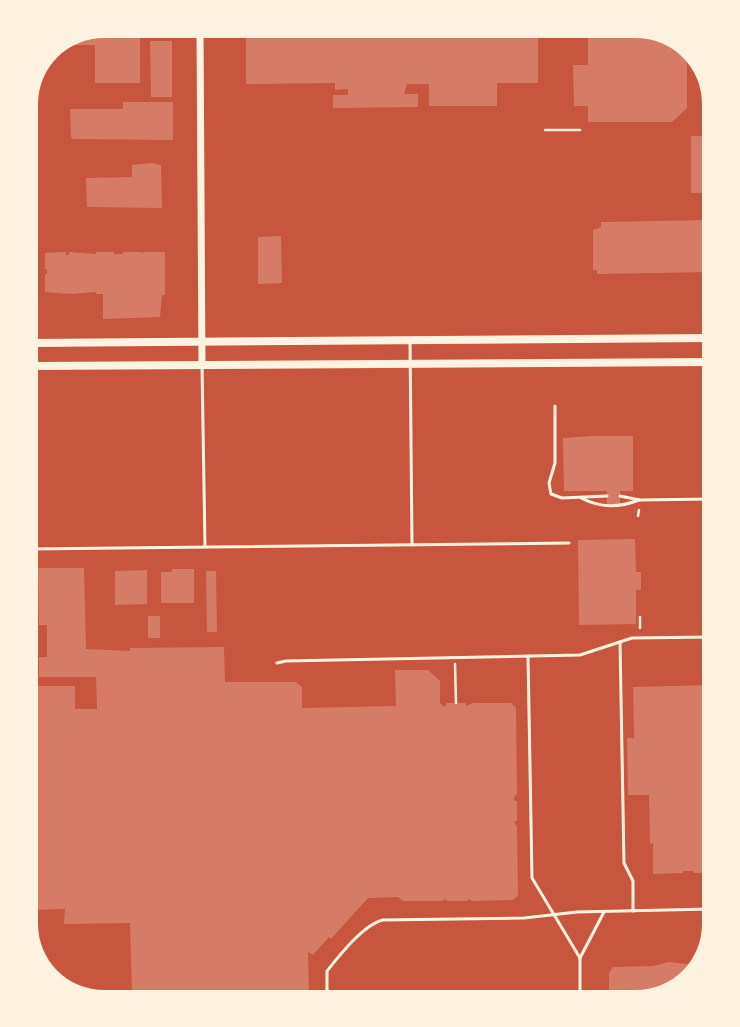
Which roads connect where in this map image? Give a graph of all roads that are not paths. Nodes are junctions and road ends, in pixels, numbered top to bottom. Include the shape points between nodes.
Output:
1 (200, 38) edge
2 (702, 338) edge
3 (410, 341) junction
4 (202, 342) junction
5 (38, 343) edge
6 (702, 362) edge
7 (410, 364) junction
8 (202, 365) junction
9 (38, 366) edge
10 (555, 406) dead end
11 (607, 496) dead end
12 (620, 496) dead end
13 (580, 498) junction
14 (702, 499) edge
15 (640, 500) junction
16 (569, 543) dead end
17 (412, 545) junction
18 (205, 547) junction
19 (38, 548) edge
20 (702, 638) edge
21 (620, 642) junction
22 (528, 656) junction
23 (277, 663) dead end
24 (702, 909) edge
25 (632, 910) junction
26 (604, 912) junction
27 (554, 914) junction
28 (580, 958) junction
29 (327, 989) edge
30 (580, 990) edge

1 - 4 street
2 - 3 main road
3 - 4 main road
3 - 7 lane
4 - 5 main road
4 - 8 street
6 - 7 main road
7 - 8 main road
7 - 17 lane
8 - 9 main road
8 - 18 lane
10 - 13 lane via 555,463 549,490 556,497
11 - 13 lane
12 - 15 lane
13 - 15 lane via 597,506 625,506
14 - 15 lane
16 - 17 lane
17 - 18 lane
18 - 19 lane
20 - 21 lane via 638,638
21 - 22 lane via 580,655
21 - 25 lane via 624,862 633,881
22 - 23 lane
22 - 27 lane via 531,871
24 - 25 lane
25 - 26 lane
26 - 27 lane
26 - 28 lane
27 - 28 lane
27 - 29 lane via 524,918 374,922 328,971
28 - 30 lane

